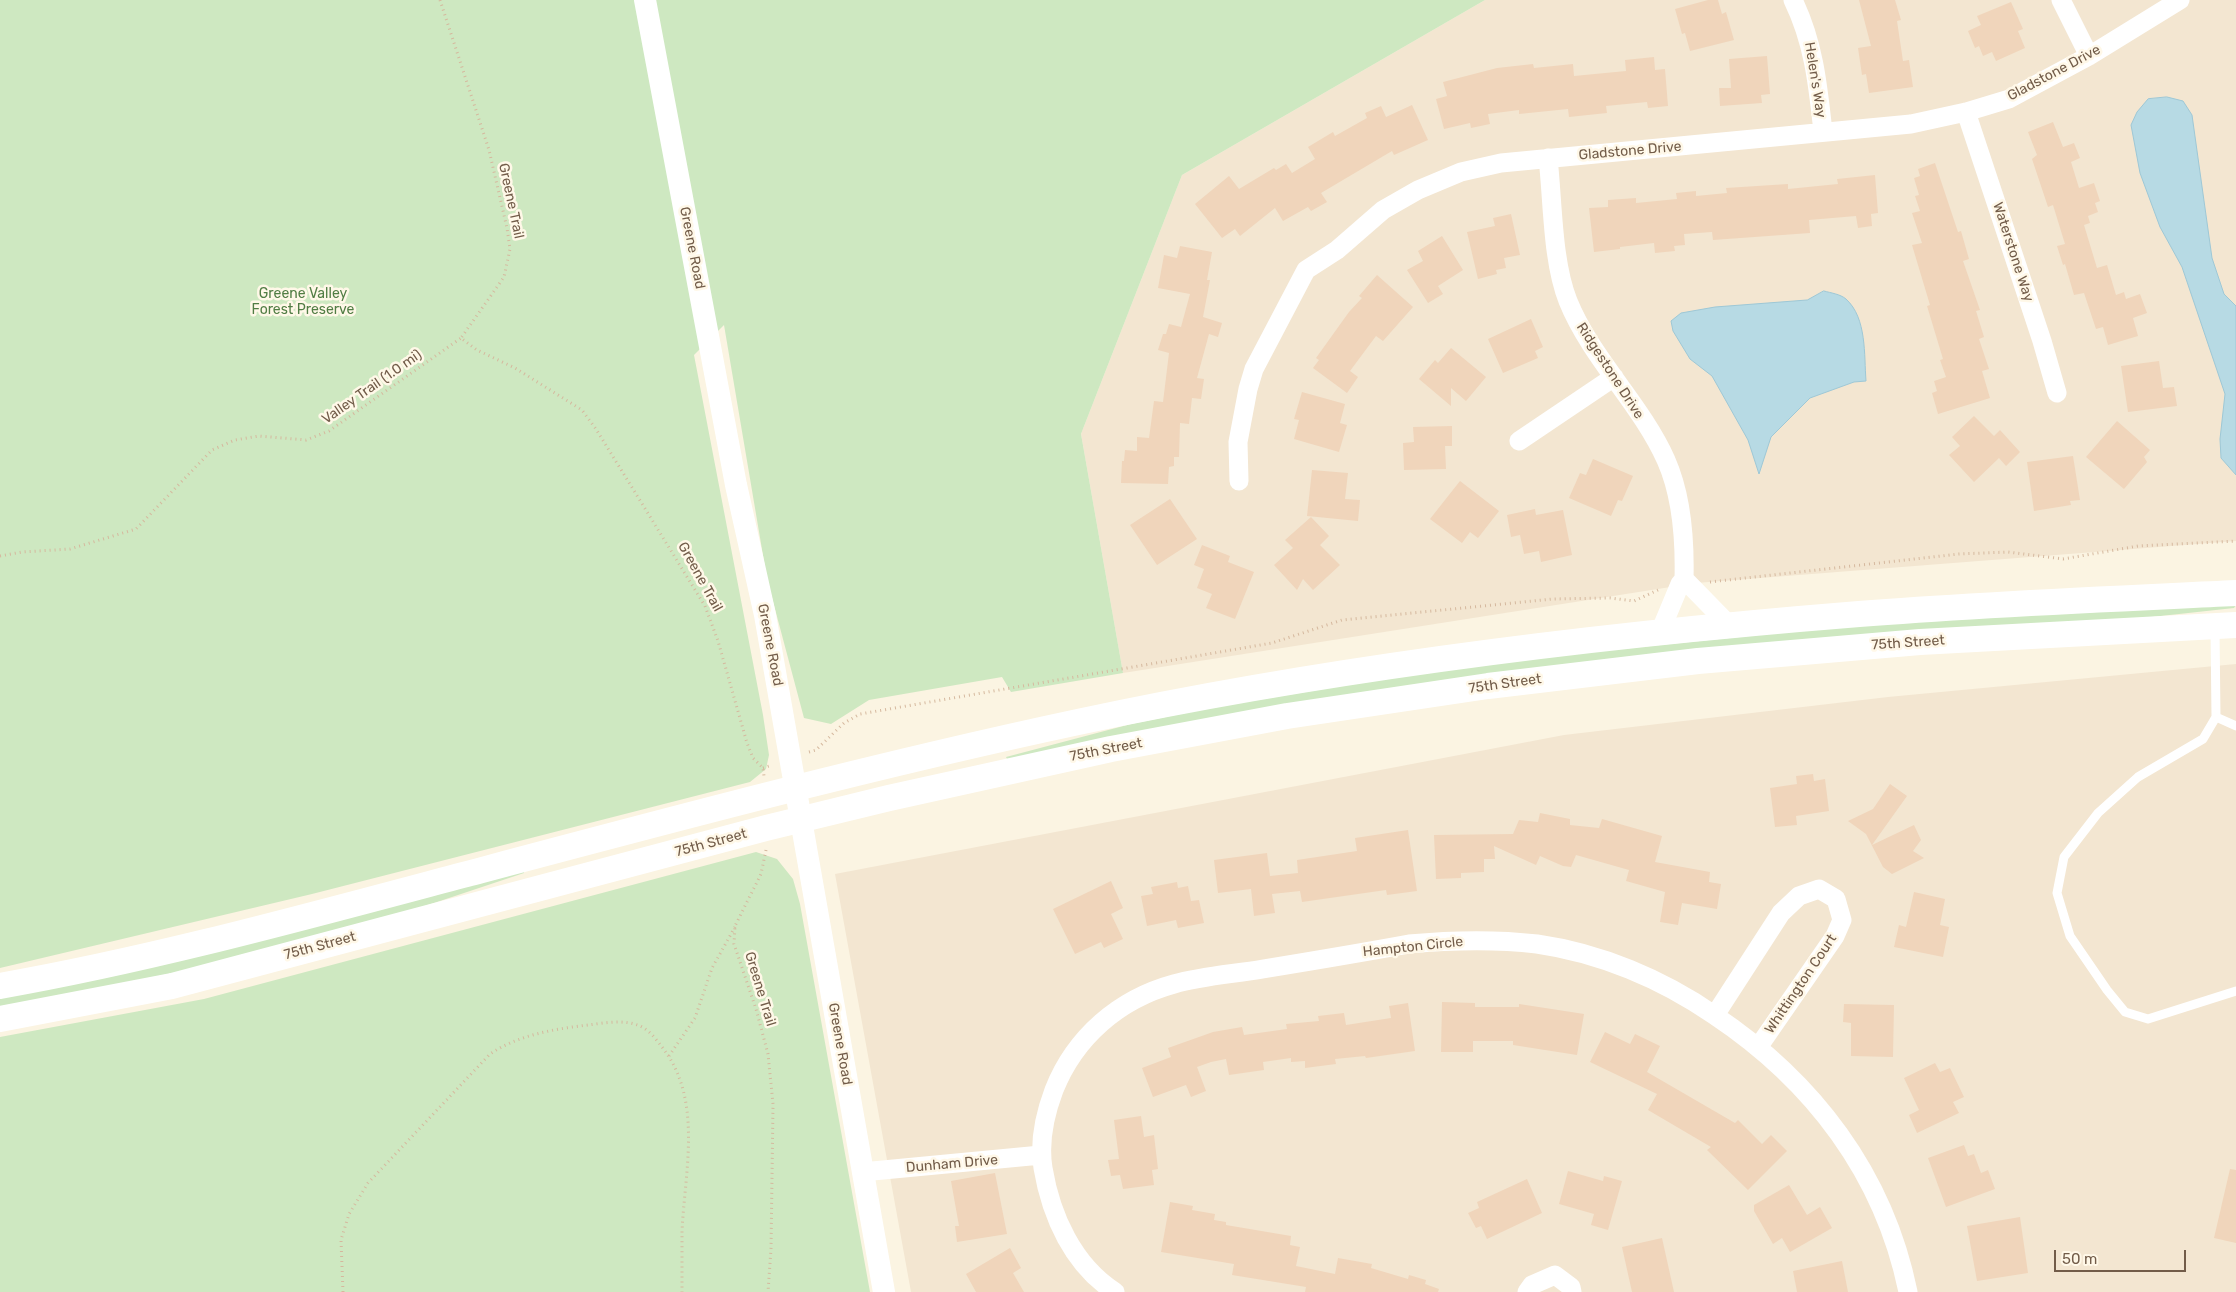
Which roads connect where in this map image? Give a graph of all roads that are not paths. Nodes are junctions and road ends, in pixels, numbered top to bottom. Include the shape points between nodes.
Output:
1 (645, 0) edge
2 (1793, 0) edge
3 (2061, 0) edge
4 (2180, 0) edge
5 (2089, 56) junction
6 (1966, 112) junction
7 (1823, 132) junction
8 (1548, 158) junction
9 (1614, 377) junction
10 (2057, 393) dead end
11 (1520, 441) dead end
12 (1240, 481) dead end
13 (1693, 581) junction
14 (2236, 593) edge
15 (1730, 626) junction
16 (2225, 626) edge
17 (1660, 632) junction
18 (2216, 717) junction
19 (2236, 726) edge
20 (796, 788) junction
21 (802, 820) junction
22 (0, 986) edge
23 (2236, 991) edge
24 (1715, 1015) junction
25 (0, 1019) edge
26 (1759, 1046) junction
27 (1041, 1155) junction
28 (862, 1172) junction
29 (884, 1292) edge
30 (1115, 1292) edge
31 (1527, 1292) edge
32 (1572, 1292) edge
33 (1908, 1292) edge

1 - 20 street, Greene Road
2 - 7 street, Helen's Way via 1811,44
3 - 5 street
4 - 5 street, Gladstone Drive
5 - 6 street, Gladstone Drive via 2008,99
6 - 7 street, Gladstone Drive via 1911,124
6 - 10 street, Waterstone Way
7 - 8 street, Gladstone Drive
8 - 9 street, Ridgestone Drive via 1558,261 1568,300 1578,323
8 - 12 street, Gladstone Drive via 1481,167 1418,190 1383,210 1337,250 1306,270 1254,369 1238,442
9 - 11 street
9 - 13 street, Ridgestone Drive via 1666,459 1676,487
13 - 15 street
13 - 17 street via 1680,584
14 - 15 main road via 1973,606
15 - 17 main road
16 - 18 lane
16 - 21 main road, 75th Street via 1812,650 1488,686 1287,716 1111,749
17 - 20 main road via 1448,658 1233,692 1058,726
18 - 19 lane
18 - 23 lane via 2203,739 2138,776 2098,813 2064,858 2057,893 2070,936 2125,1012 2148,1019
20 - 21 street, Greene Road
20 - 22 main road via 212,941
21 - 25 main road, 75th Street via 172,986
21 - 28 street, Greene Road
24 - 26 street, Hampton Circle
24 - 26 street, Whittington Court via 1781,914 1799,896 1818,888 1836,899 1842,920 1835,936
24 - 27 street, Hampton Circle via 1654,979 1612,963 1538,944 1493,940 1409,944 1175,984 1133,1000 1110,1014 1073,1054 1050,1103
26 - 33 street, Hampton Circle via 1823,1111 1849,1148 1872,1187 1890,1229
27 - 28 street, Dunham Drive
27 - 30 street, Hampton Circle via 1050,1201 1060,1227 1091,1271
28 - 29 street, Greene Road
31 - 32 street via 1532,1285 1555,1275 1571,1287

